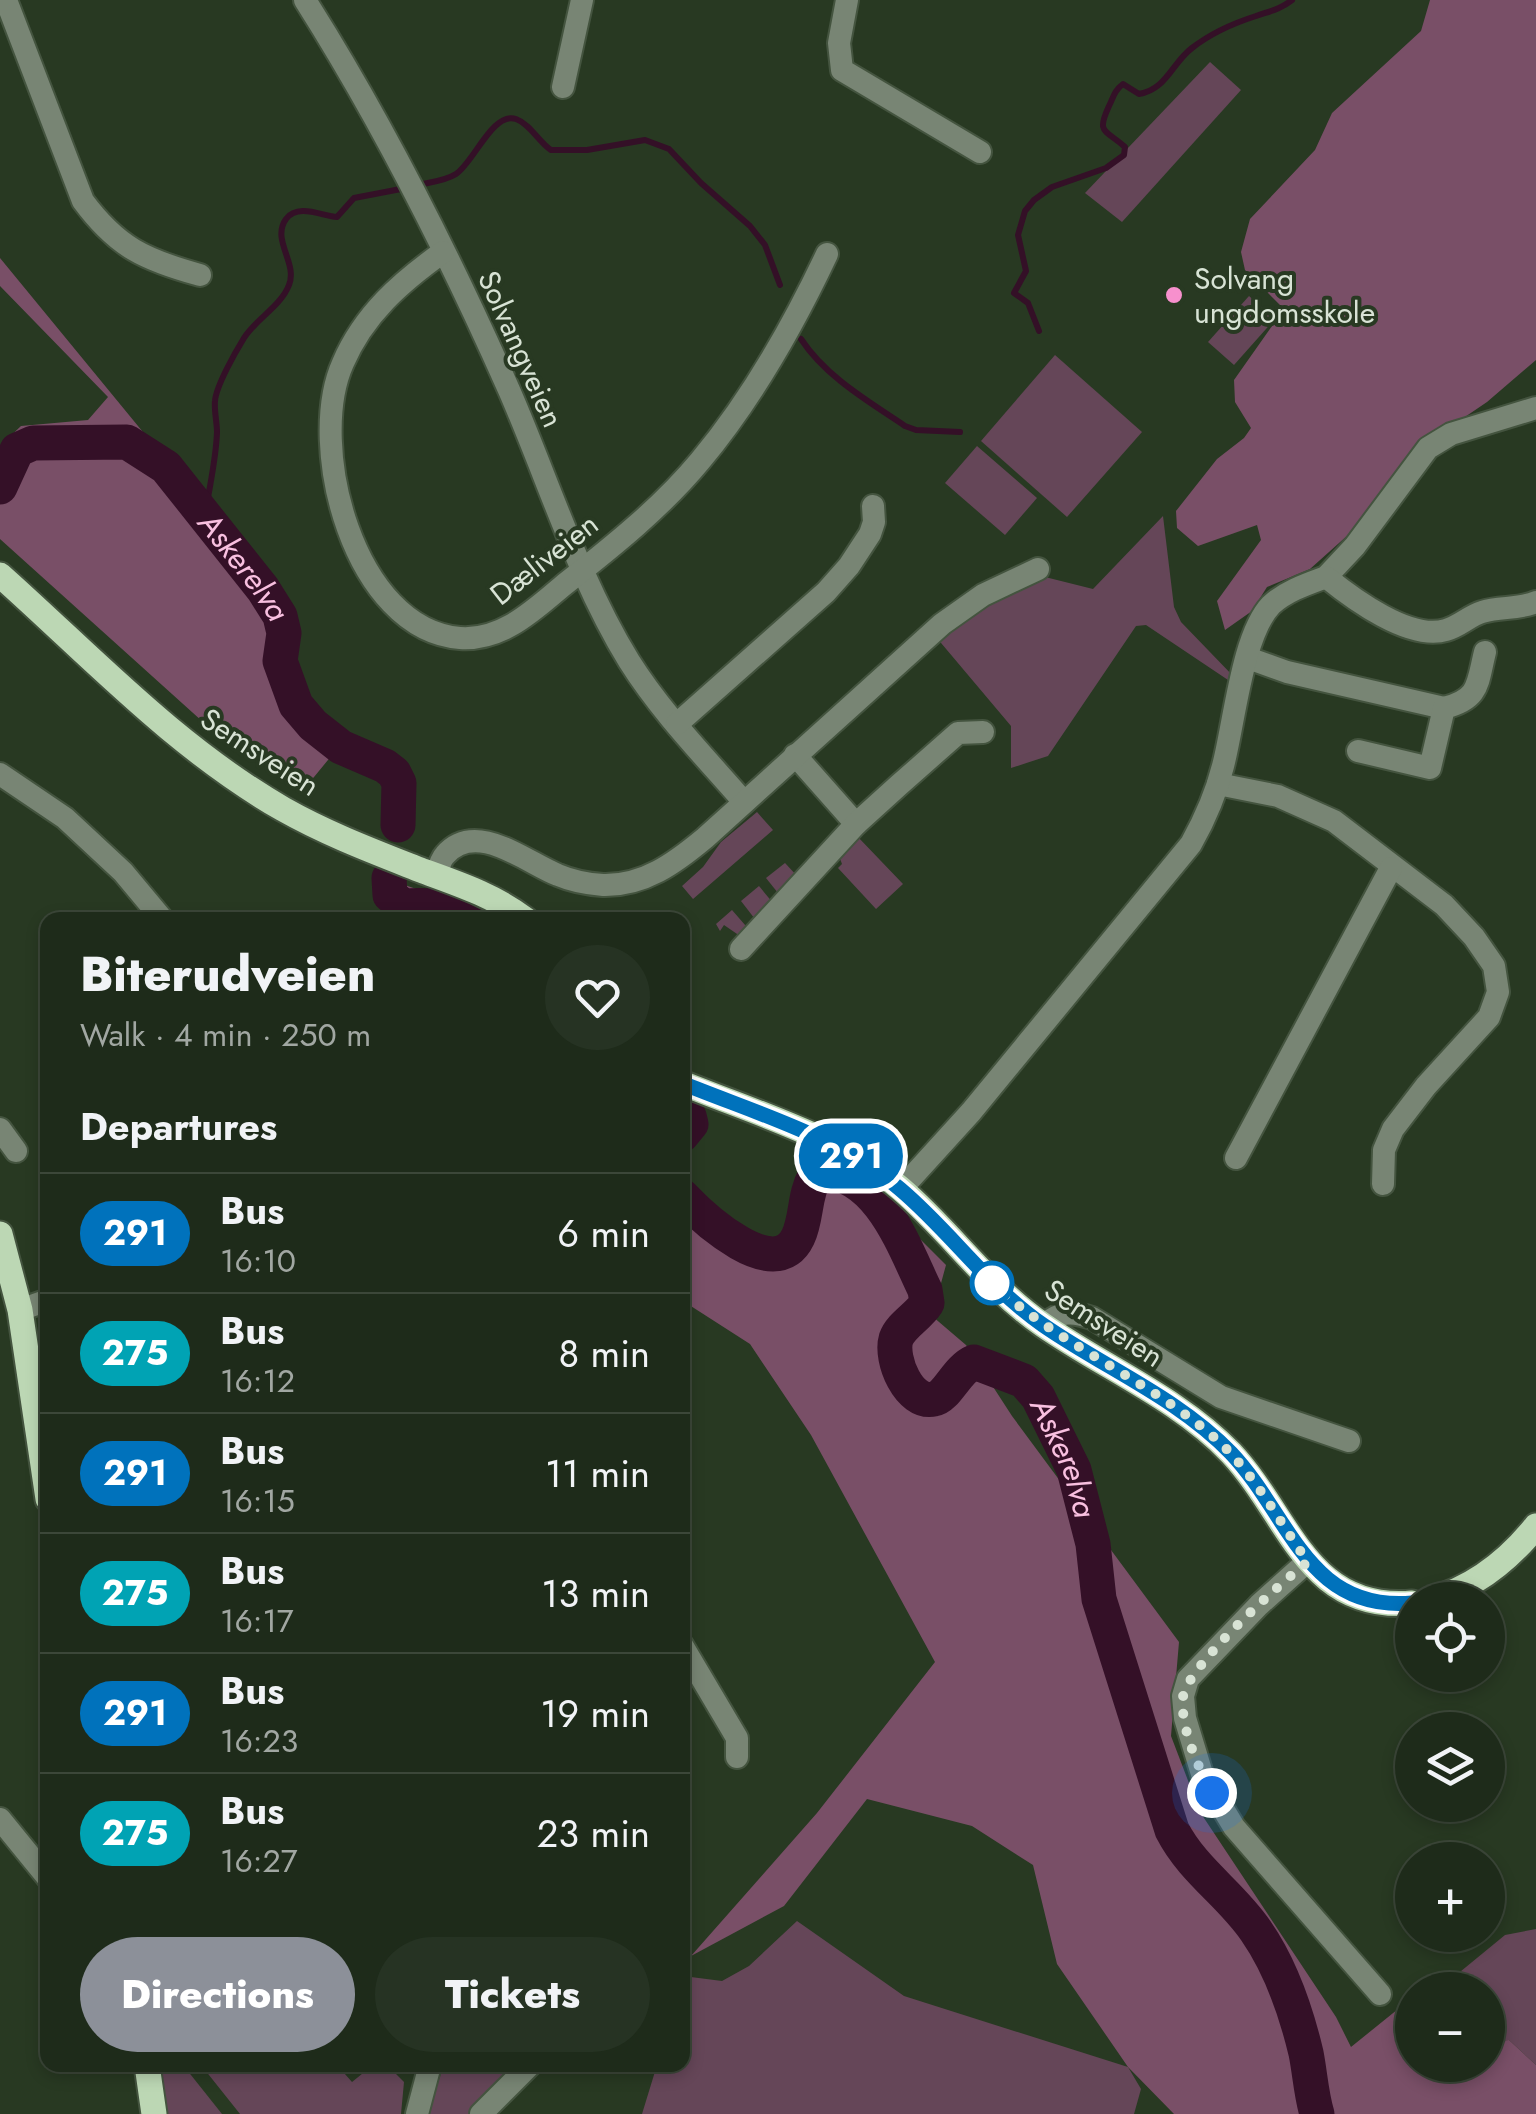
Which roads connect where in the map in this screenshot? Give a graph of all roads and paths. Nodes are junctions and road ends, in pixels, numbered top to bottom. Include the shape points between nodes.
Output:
1 (6, 0) edge
2 (305, 0) edge
3 (582, 0) edge
4 (847, 0) edge
5 (562, 87) dead end
6 (980, 152) dead end
7 (443, 252) junction
8 (827, 254) dead end
9 (200, 275) dead end
10 (1536, 408) edge
11 (873, 506) dead end
12 (1038, 568) dead end
13 (584, 569) junction
14 (0, 575) edge
15 (1326, 577) junction
16 (1536, 602) edge
17 (1485, 652) dead end
18 (1248, 658) junction
19 (1444, 708) junction
20 (677, 724) junction
21 (983, 732) dead end
22 (1358, 751) dead end
23 (795, 755) junction
24 (0, 774) edge
25 (1218, 784) junction
26 (744, 802) junction
27 (856, 824) junction
28 (1391, 868) junction
29 (436, 876) junction
30 (156, 912) edge
31 (515, 912) edge
32 (741, 950) dead end
33 (690, 1086) edge
34 (0, 1129) edge
35 (16, 1151) dead end
36 (1236, 1158) dead end
37 (1383, 1184) dead end
38 (901, 1189) junction
39 (0, 1234) edge
40 (40, 1303) edge
41 (20, 1310) junction
42 (1044, 1326) junction
43 (1349, 1441) dead end
44 (40, 1445) edge
45 (1536, 1526) edge
46 (1308, 1562) junction
47 (1473, 1582) edge
48 (1395, 1603) edge
49 (690, 1659) edge
50 (738, 1757) dead end
51 (0, 1819) edge
52 (40, 1868) edge
53 (1380, 1994) dead end
54 (148, 2072) edge
55 (428, 2072) edge
56 (523, 2072) edge
57 (154, 2114) edge
58 (417, 2114) edge
59 (481, 2114) edge

1 - 9 street via 82,201 122,244 153,262
2 - 7 street, Solvangveien
3 - 5 street
4 - 6 street via 842,70
7 - 13 street, Solvangveien
7 - 13 street, Dæliveien via 380,304 350,348 333,391 330,459 356,546 375,581 406,615 459,638 508,627
8 - 13 street, Dæliveien via 807,297 699,464
10 - 15 street via 1451,434 1428,448
11 - 20 street via 870,534 826,592
12 - 23 street via 942,624
13 - 20 street, Solvangveien via 628,658
14 - 29 main road, Semsveien via 217,768 343,839
15 - 16 street via 1408,628 1442,632 1476,614
15 - 18 street via 1270,606
17 - 19 street via 1475,693
18 - 19 street
18 - 25 street
19 - 22 street via 1430,768
20 - 26 street, Solvangveien
21 - 27 street via 958,733
23 - 26 street
23 - 27 street
24 - 30 street via 65,818
25 - 28 street via 1318,812
25 - 38 street via 1202,824 1172,868
26 - 29 street via 664,870 624,884 582,883 476,842 445,855
27 - 32 street
28 - 36 street
28 - 37 street via 1461,921 1494,966 1498,992 1479,1030 1393,1129 1384,1150
29 - 31 main road, Semsveien
33 - 38 main road, Semsveien via 828,1144
34 - 35 street
38 - 42 main road, Semsveien
39 - 41 main road
40 - 41 street
41 - 44 main road
42 - 43 street via 1057,1314 1092,1318 1221,1397
42 - 46 main road, Semsveien via 1217,1440 1260,1488
45 - 47 main road
46 - 48 main road, Semsveien via 1355,1596
46 - 53 street via 1188,1680 1185,1718 1202,1774 1234,1827
49 - 50 street via 737,1738
51 - 52 street
54 - 57 main road
55 - 58 street
56 - 59 street

